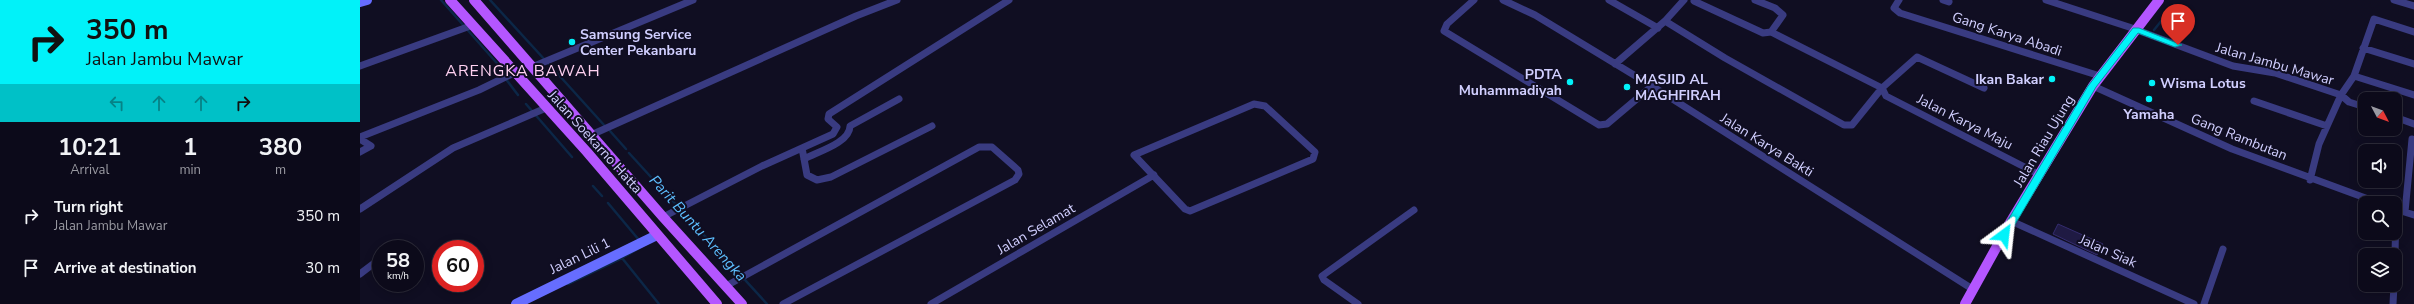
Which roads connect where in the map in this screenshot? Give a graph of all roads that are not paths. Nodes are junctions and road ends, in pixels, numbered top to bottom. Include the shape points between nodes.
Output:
1 (366, 0) edge
2 (450, 0) edge
3 (474, 0) edge
4 (693, 0) edge
5 (897, 0) edge
6 (1009, 0) edge
7 (1474, 0) edge
8 (1503, 0) edge
9 (1609, 0) edge
10 (1684, 0) edge
11 (1755, 0) edge
12 (1899, 0) edge
13 (2046, 0) edge
14 (2159, 0) edge
15 (2394, 0) edge
16 (1694, 1) edge
17 (360, 2) edge
18 (2414, 6) edge
19 (1665, 21) junction
20 (470, 26) junction
21 (1658, 28) junction
22 (2136, 30) junction
23 (2414, 32) edge
24 (1770, 33) junction
25 (2363, 48) junction
26 (1615, 64) junction
27 (2414, 64) edge
28 (360, 66) edge
29 (532, 67) junction
30 (510, 75) junction
31 (2100, 76) junction
32 (2354, 76) junction
33 (1652, 86) junction
34 (2093, 86) junction
35 (1882, 88) junction
36 (1984, 88) dead end
37 (2341, 95) junction
38 (2414, 95) edge
39 (899, 99) dead end
40 (2254, 101) dead end
41 (2358, 105) edge
42 (543, 109) junction
43 (2402, 120) edge
44 (2414, 124) edge
45 (932, 126) dead end
46 (2327, 126) junction
47 (591, 135) junction
48 (360, 138) edge
49 (2412, 139) dead end
50 (802, 148) junction
51 (360, 152) edge
52 (804, 159) junction
53 (1154, 175) junction
54 (2040, 175) junction
55 (2310, 180) junction
56 (2358, 196) edge
57 (360, 209) edge
58 (1414, 210) dead end
59 (2402, 211) edge
60 (2405, 212) junction
61 (2414, 215) edge
62 (663, 217) junction
63 (2011, 221) junction
64 (657, 235) junction
65 (2223, 249) dead end
66 (372, 265) edge
67 (360, 274) edge
68 (726, 286) junction
69 (1974, 290) junction
70 (2394, 292) edge
71 (2177, 300) edge
72 (516, 304) edge
73 (717, 304) edge
74 (742, 304) edge
75 (783, 304) edge
76 (931, 304) edge
77 (1358, 304) edge
78 (1965, 304) edge
79 (2194, 304) edge
80 (2204, 304) edge
81 (2393, 304) edge

1 - 17 street
2 - 20 main road, Jalan Soekarno Hatta
3 - 29 main road, Jalan Soekarno Hatta
4 - 29 street
5 - 47 street
6 - 50 street via 834,110 827,116 837,127 835,132
7 - 33 street via 1447,24 1444,31 1599,125 1607,124
8 - 26 street, Jalan Karya Bakti via 1535,15
9 - 21 street
10 - 19 street
11 - 24 street via 1775,8 1783,15
12 - 31 street, Gang Karya Abadi via 1894,8 1900,13
13 - 22 street, Jalan Jambu Mawar
14 - 22 main road, Jalan Riau Ujung
15 - 18 street
16 - 24 street, Jalan Karya Maju
19 - 21 street
19 - 35 street via 1766,82 1844,125 1852,125
20 - 28 street
20 - 30 main road, Jalan Soekarno Hatta
21 - 26 street
22 - 31 main road, Jalan Riau Ujung
22 - 37 street, Jalan Jambu Mawar via 2233,66 2264,71
23 - 25 street, Jalan Jambu Mawar via 2374,19
24 - 35 street, Jalan Karya Maju
25 - 27 street
25 - 32 street, Jalan Jambu Mawar
26 - 33 street, Jalan Karya Bakti
29 - 47 main road, Jalan Soekarno Hatta
30 - 42 main road, Jalan Soekarno Hatta
30 - 48 street
31 - 34 main road, Jalan Riau Ujung
32 - 37 street, Jalan Jambu Mawar
32 - 38 street
33 - 69 street, Jalan Karya Bakti
34 - 54 main road, Jalan Riau Ujung
34 - 55 street, Gang Rambutan via 2225,146
35 - 36 street via 1917,57
35 - 54 street, Jalan Karya Maju via 1886,96
37 - 41 street, Jalan Jambu Mawar via 2349,102
37 - 46 street
39 - 52 street via 850,126 846,138
40 - 46 street
42 - 57 street via 453,148
42 - 64 main road, Jalan Soekarno Hatta via 587,152
43 - 44 street
45 - 52 street via 832,177 817,180 807,175
46 - 55 street via 2319,144
47 - 62 main road, Jalan Soekarno Hatta
48 - 51 street via 371,146
49 - 60 street
50 - 52 street
50 - 62 street
53 - 53 street via 1136,158 1136,152 1254,104 1265,106 1315,152 1313,159 1190,211 1185,209
53 - 76 street, Jalan Selamat via 1146,182
54 - 63 main road, Jalan Riau Ujung
55 - 56 street, Gang Rambutan
58 - 77 street via 1322,276
59 - 60 street
60 - 61 street
62 - 68 main road, Jalan Soekarno Hatta
63 - 69 main road, Jalan Riau Ujung
63 - 71 street, Jalan Siak
64 - 72 street, Jalan Lili 1
64 - 73 main road, Jalan Soekarno Hatta
65 - 80 street
66 - 67 street
68 - 74 main road, Jalan Soekarno Hatta
68 - 75 street via 980,147 992,147 1018,170 1019,174 1015,180
69 - 78 main road, Jalan Riau Ujung
70 - 81 street
71 - 79 street, Jalan Siak

